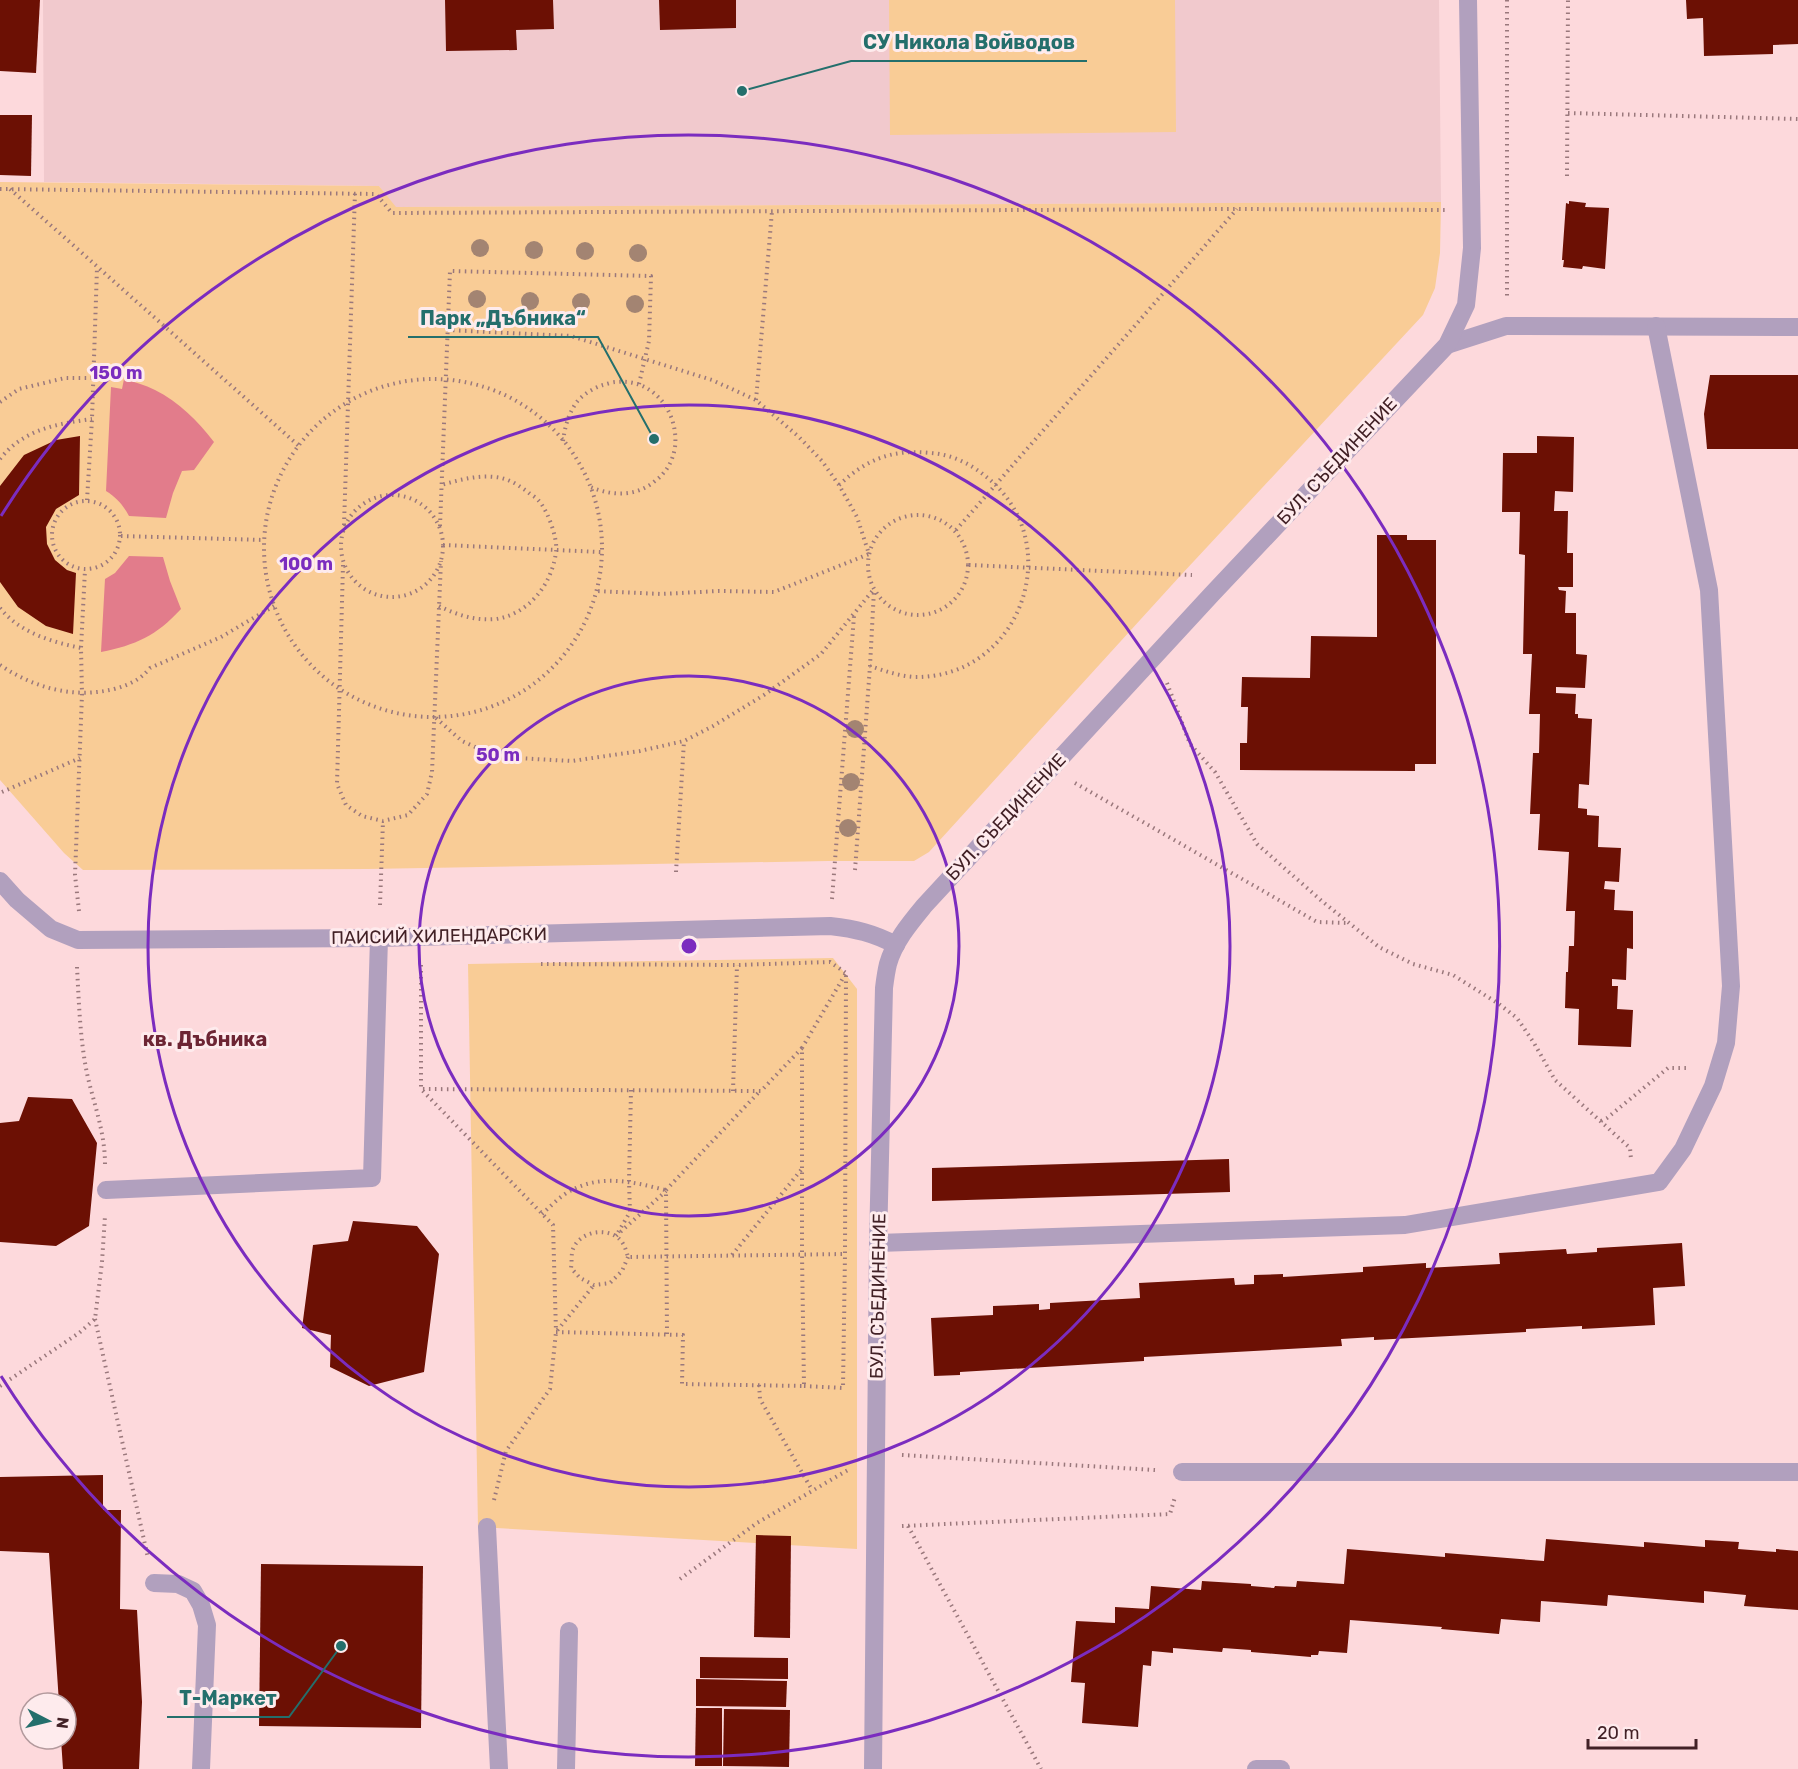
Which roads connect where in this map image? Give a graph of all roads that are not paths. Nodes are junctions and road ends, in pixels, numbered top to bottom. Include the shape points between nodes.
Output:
1 (1468, 0) edge
2 (1656, 326) junction
3 (1798, 327) edge
4 (1447, 345) junction
5 (0, 881) edge
6 (379, 938) junction
7 (896, 945) junction
8 (106, 1190) road end
9 (878, 1243) junction
10 (1182, 1472) road end
11 (1798, 1472) edge
12 (487, 1527) road end
13 (154, 1583) road end
14 (569, 1631) dead end
15 (201, 1769) edge
16 (499, 1769) edge
17 (566, 1769) edge
18 (873, 1769) edge
19 (1257, 1769) edge
20 (1281, 1769) edge

1 - 4 street, БУЛ. СЪЕДИНЕНИЕ via 1472,248 1466,305
2 - 3 street
2 - 4 street via 1506,326
2 - 9 street via 1709,590 1731,986 1726,1043 1713,1086 1683,1149 1659,1182 1405,1225
4 - 7 street, БУЛ. СЪЕДИНЕНИЕ via 924,906
5 - 6 street, ПАИСИЙ ХИЛЕНДАРСКИ via 51,928 78,940
6 - 7 street, ПАИСИЙ ХИЛЕНДАРСКИ via 830,926 857,929
6 - 8 street via 372,1178
7 - 9 street, БУЛ. СЪЕДИНЕНИЕ via 884,988
9 - 18 street, БУЛ. СЪЕДИНЕНИЕ
10 - 11 street
12 - 16 street
13 - 15 street via 178,1584 193,1591 207,1625
14 - 17 street
19 - 20 street

